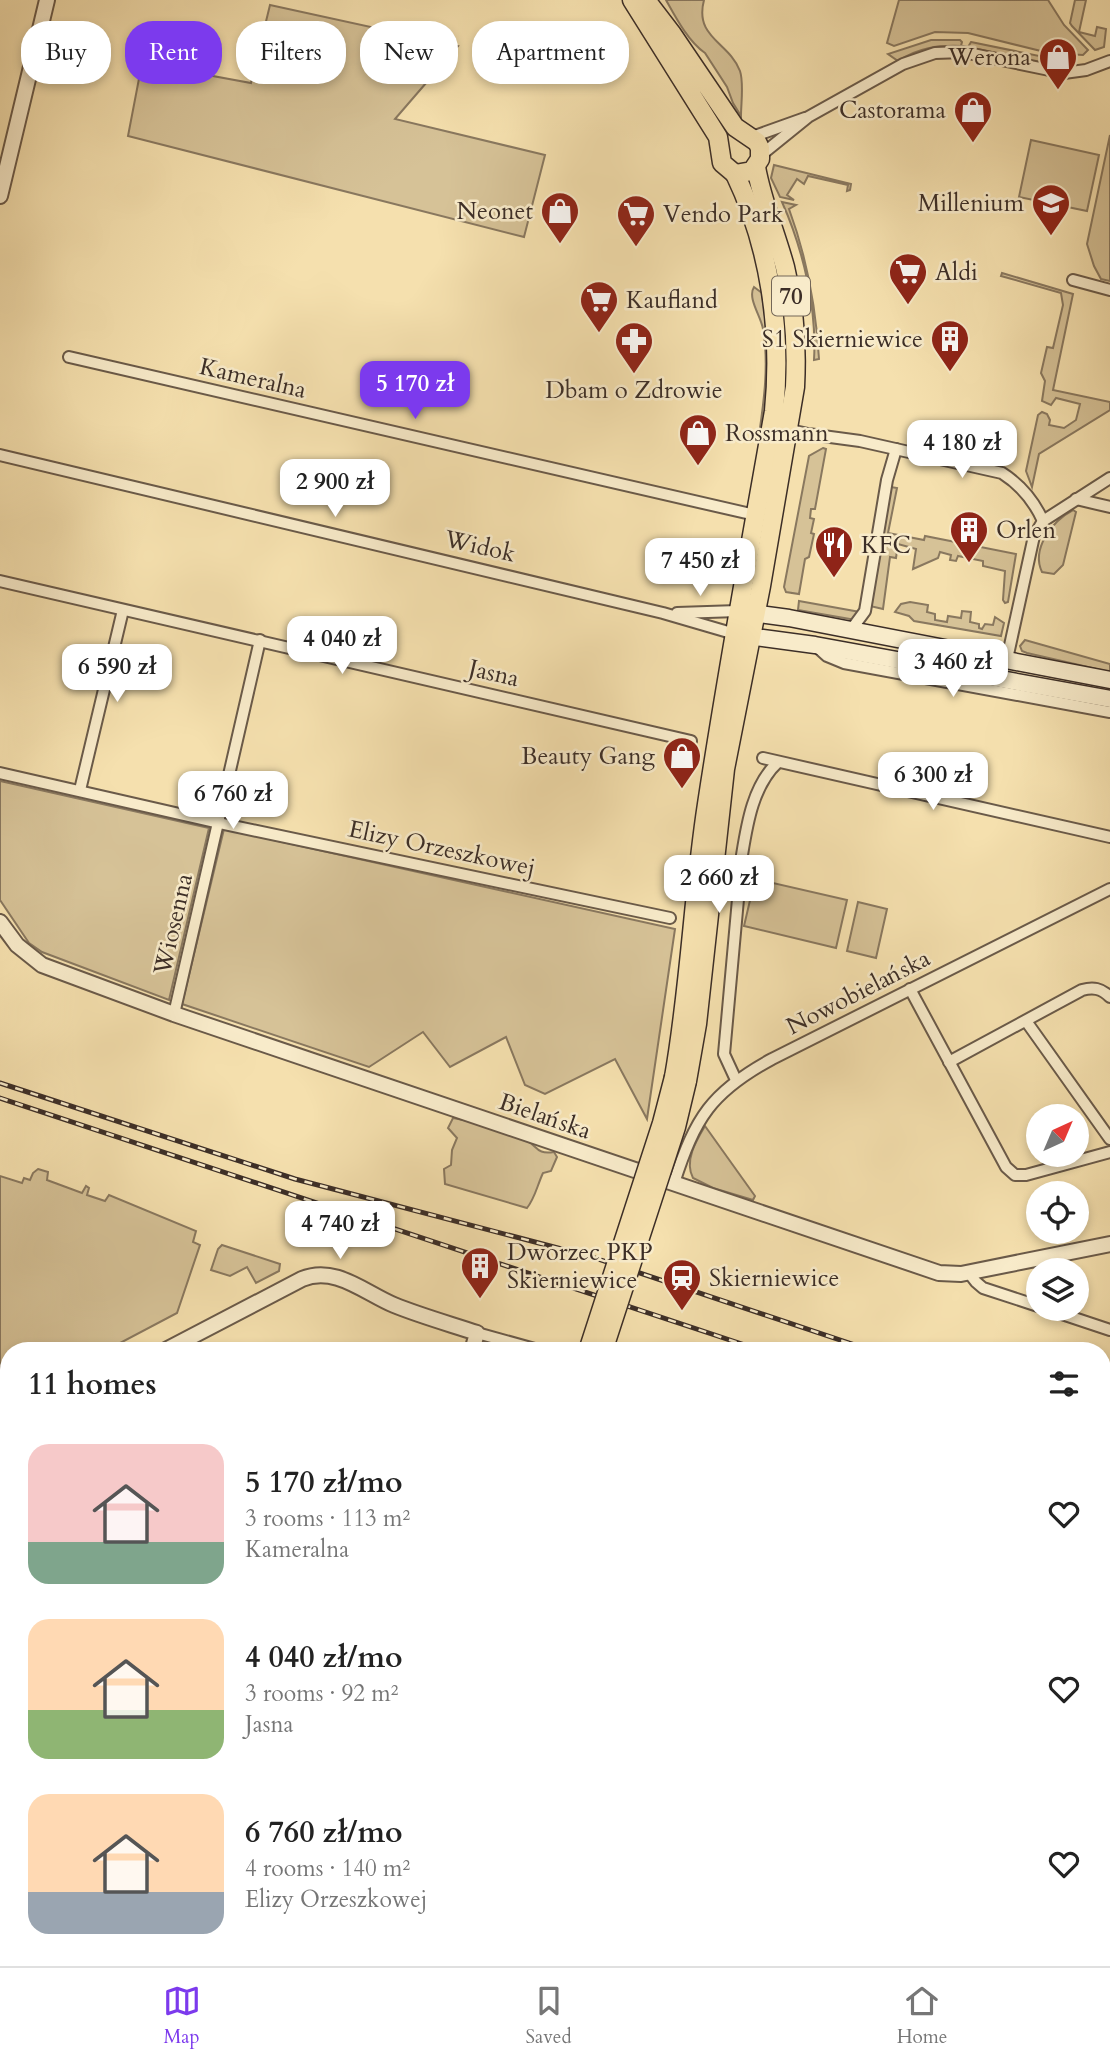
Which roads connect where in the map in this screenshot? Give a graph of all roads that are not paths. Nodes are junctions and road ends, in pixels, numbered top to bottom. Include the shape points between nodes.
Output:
1 (47, 0) edge
2 (632, 0) edge
3 (646, 0) edge
4 (1110, 61) edge
5 (1094, 67) junction
6 (1110, 70) edge
7 (808, 117) junction
8 (747, 135) junction
9 (721, 146) junction
10 (758, 161) junction
11 (735, 174) junction
12 (0, 196) edge
13 (1073, 280) dead end
14 (1110, 290) edge
15 (69, 357) dead end
16 (774, 411) junction
17 (790, 430) junction
18 (896, 449) junction
19 (0, 455) edge
20 (1110, 478) edge
21 (1076, 499) junction
22 (1110, 507) edge
23 (755, 516) junction
24 (1043, 521) junction
25 (0, 582) edge
26 (123, 610) junction
27 (747, 612) junction
28 (663, 613) junction
29 (851, 630) junction
30 (743, 635) junction
31 (260, 640) junction
32 (815, 645) junction
33 (1007, 659) junction
34 (1110, 680) edge
35 (1110, 699) edge
36 (1110, 712) edge
37 (691, 741) dead end
38 (763, 758) dead end
39 (778, 762) junction
40 (0, 773) edge
41 (80, 790) junction
42 (219, 823) junction
43 (1110, 837) edge
44 (1110, 889) edge
45 (670, 918) dead end
46 (0, 922) edge
47 (910, 989) junction
48 (1110, 997) edge
49 (174, 1014) junction
50 (1026, 1021) junction
51 (950, 1062) junction
52 (680, 1079) junction
53 (736, 1080) junction
54 (1110, 1139) edge
55 (1110, 1152) edge
56 (674, 1183) junction
57 (1110, 1244) edge
58 (970, 1272) junction
59 (1026, 1302) edge
60 (1083, 1321) edge
61 (1110, 1330) edge
62 (478, 1333) junction
63 (181, 1342) edge
64 (475, 1342) edge
65 (510, 1342) edge
66 (591, 1342) edge
67 (606, 1342) edge

1 - 12 street
2 - 9 main road
3 - 8 main road via 735,127
4 - 5 street
5 - 6 street
5 - 7 street via 1057,72 943,51 902,64
7 - 8 street
7 - 10 street
8 - 9 main road via 727,138
8 - 10 main road via 760,148
9 - 11 main road via 722,163
10 - 11 main road via 746,173
10 - 17 main road, 70 via 792,303 796,361
11 - 16 main road, 70 via 757,231 772,305
13 - 14 street
15 - 23 street, Kameralna
16 - 17 street
16 - 23 main road, 70
17 - 18 street
17 - 27 main road, 70
18 - 24 street via 1002,473 1034,503
18 - 29 street via 865,611
19 - 28 street, Widok
20 - 21 street
21 - 22 street
21 - 24 street
23 - 27 main road, 70
24 - 33 street via 1034,536
25 - 26 street, Jasna
26 - 31 street, Jasna
26 - 41 street
27 - 28 street, Widok
27 - 29 main road, Widok
27 - 30 main road, 70
28 - 30 street, Widok
29 - 33 main road, Widok
30 - 32 main road, Widok
30 - 52 main road, 70 via 707,804
31 - 37 street, Jasna
31 - 42 street, Wiosenna
32 - 35 main road, Widok
32 - 36 street, Widok via 844,663
33 - 34 main road, Widok
38 - 39 street
39 - 43 street
39 - 53 street via 757,796 742,855 724,1054
40 - 41 street, Elizy Orzeszkowej
41 - 42 street, Elizy Orzeszkowej
42 - 45 street, Elizy Orzeszkowej
42 - 49 street, Wiosenna
44 - 47 street, Nowobielańska
46 - 49 street, Bielańska via 34,961
47 - 51 street
47 - 53 street, Nowobielańska
48 - 50 street via 1094,988 1082,990
49 - 56 street, Bielańska
50 - 51 street
50 - 54 street
51 - 55 street via 1006,1167 1015,1175
52 - 66 main road, 70, bridge
52 - 67 main road, 70, bridge via 676,1127
53 - 56 street, Nowobielańska via 698,1121
56 - 58 street, Bielańska via 939,1273
57 - 58 street, Bielańska
58 - 59 street via 983,1288
60 - 61 street
62 - 63 street via 392,1304 335,1278 316,1275
62 - 64 street
62 - 65 street

